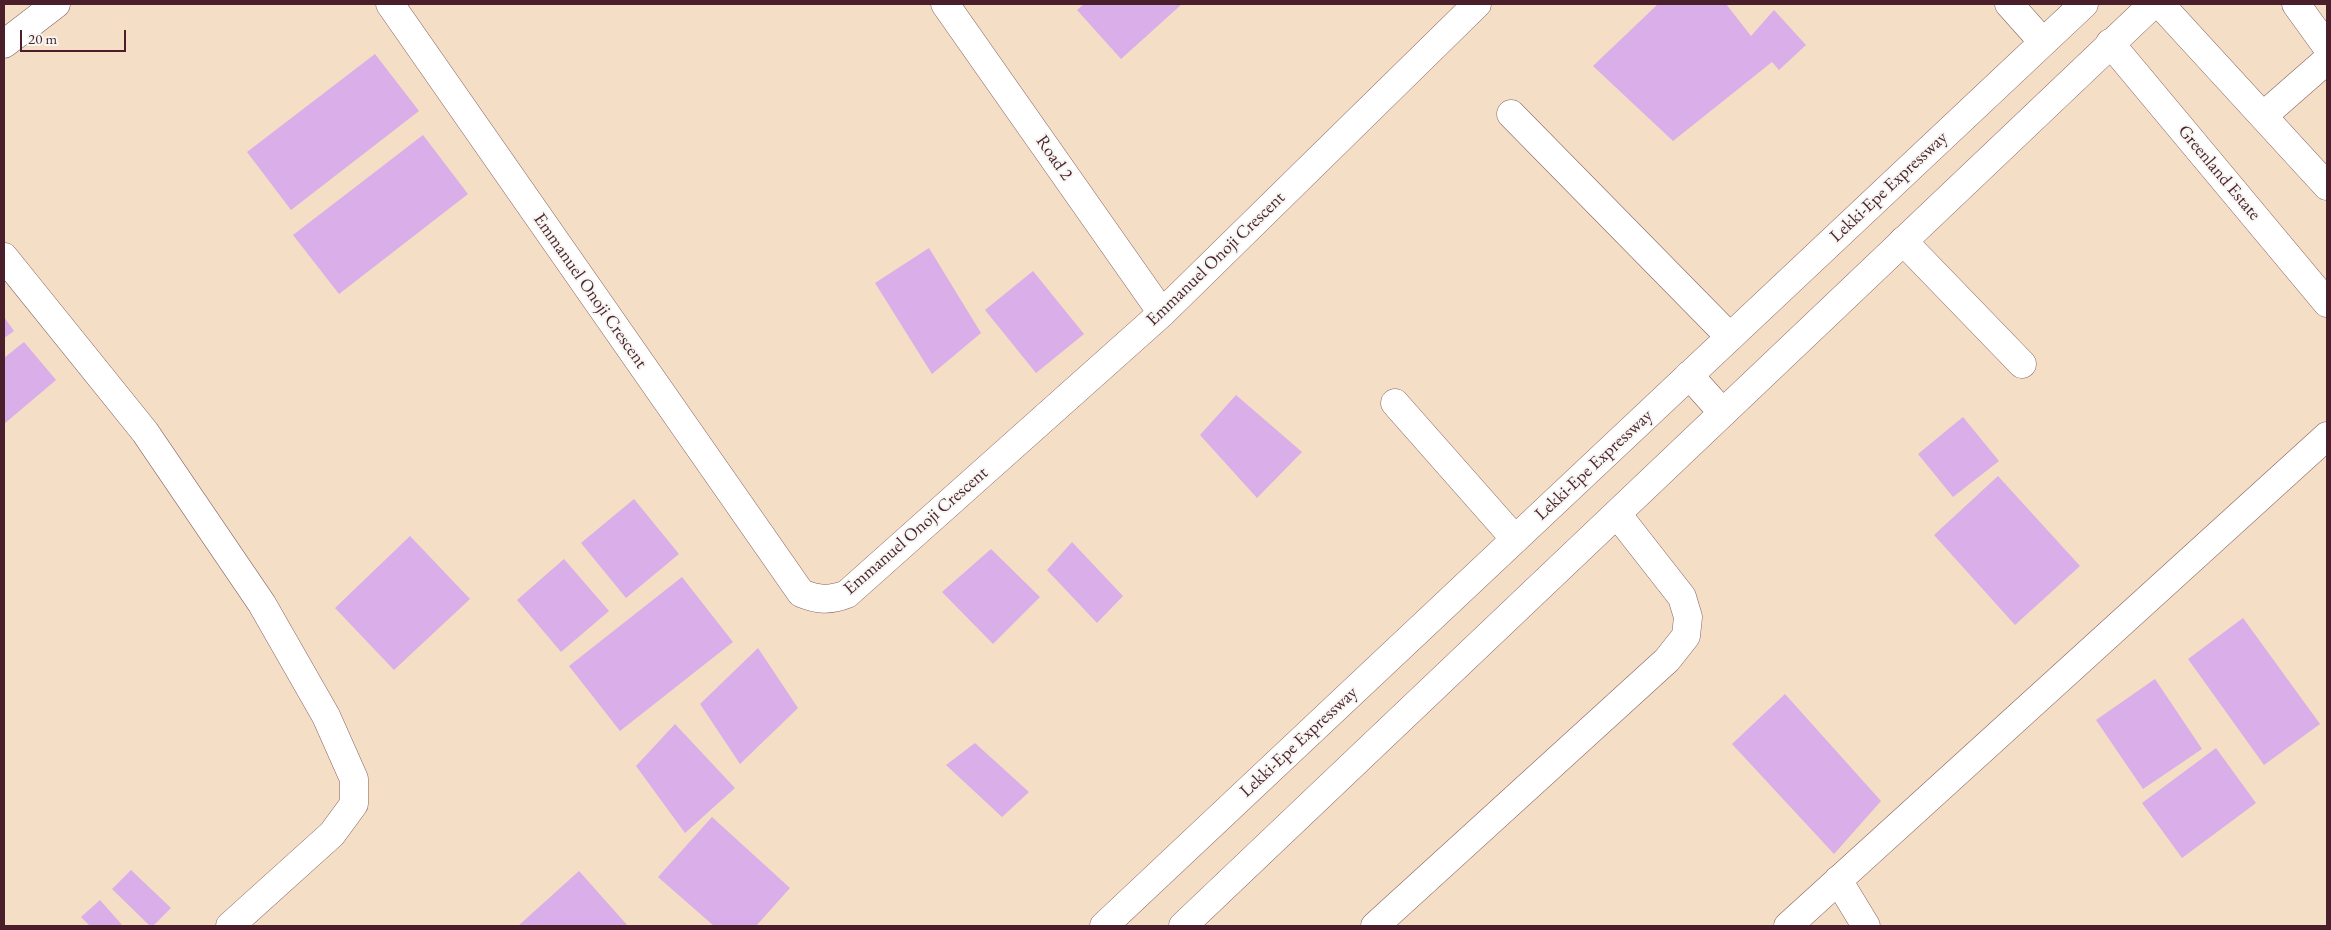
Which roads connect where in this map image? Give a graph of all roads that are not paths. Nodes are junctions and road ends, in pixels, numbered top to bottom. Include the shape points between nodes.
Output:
1 (56, 4) edge
2 (390, 4) edge
3 (945, 4) edge
4 (1477, 4) edge
5 (2009, 4) edge
6 (2084, 4) edge
7 (2153, 4) edge
8 (2160, 4) edge
9 (2296, 4) edge
10 (2043, 42) junction
11 (4, 44) edge
12 (2110, 44) junction
13 (2327, 47) edge
14 (2327, 60) edge
15 (1511, 114) dead end
16 (2263, 116) junction
17 (2327, 186) edge
18 (1903, 241) junction
19 (4, 257) edge
20 (2327, 303) edge
21 (1162, 313) junction
22 (1730, 337) junction
23 (2022, 364) dead end
24 (1689, 375) junction
25 (1395, 403) dead end
26 (1723, 413) junction
27 (2327, 436) edge
28 (1617, 514) junction
29 (1515, 539) junction
30 (1838, 880) junction
31 (230, 926) edge
32 (1104, 926) edge
33 (1183, 926) edge
34 (1375, 926) edge
35 (1788, 926) edge
36 (1866, 926) edge

1 - 11 main road
2 - 21 main road, Emmanuel Onoji Crescent via 795,585 808,596 832,600 847,594
3 - 21 main road, Road 2
4 - 21 main road, Emmanuel Onoji Crescent
5 - 10 main road
6 - 10 main road, Lekki-Epe Expressway
7 - 12 main road
8 - 16 main road
9 - 13 main road
10 - 22 main road, Lekki-Epe Expressway
12 - 18 main road
12 - 20 main road, Greenland Estate
14 - 16 main road
15 - 22 main road
16 - 17 main road
18 - 23 main road
18 - 26 main road
19 - 31 main road via 145,432 256,595 326,716 354,779 354,804 332,834
22 - 24 main road, Lekki-Epe Expressway
24 - 26 main road
24 - 29 main road, Lekki-Epe Expressway
25 - 29 main road
26 - 28 main road
27 - 30 main road
28 - 33 main road
28 - 34 main road via 1682,597 1688,617 1686,636 1667,660
29 - 32 main road, Lekki-Epe Expressway
30 - 35 main road
30 - 36 main road

